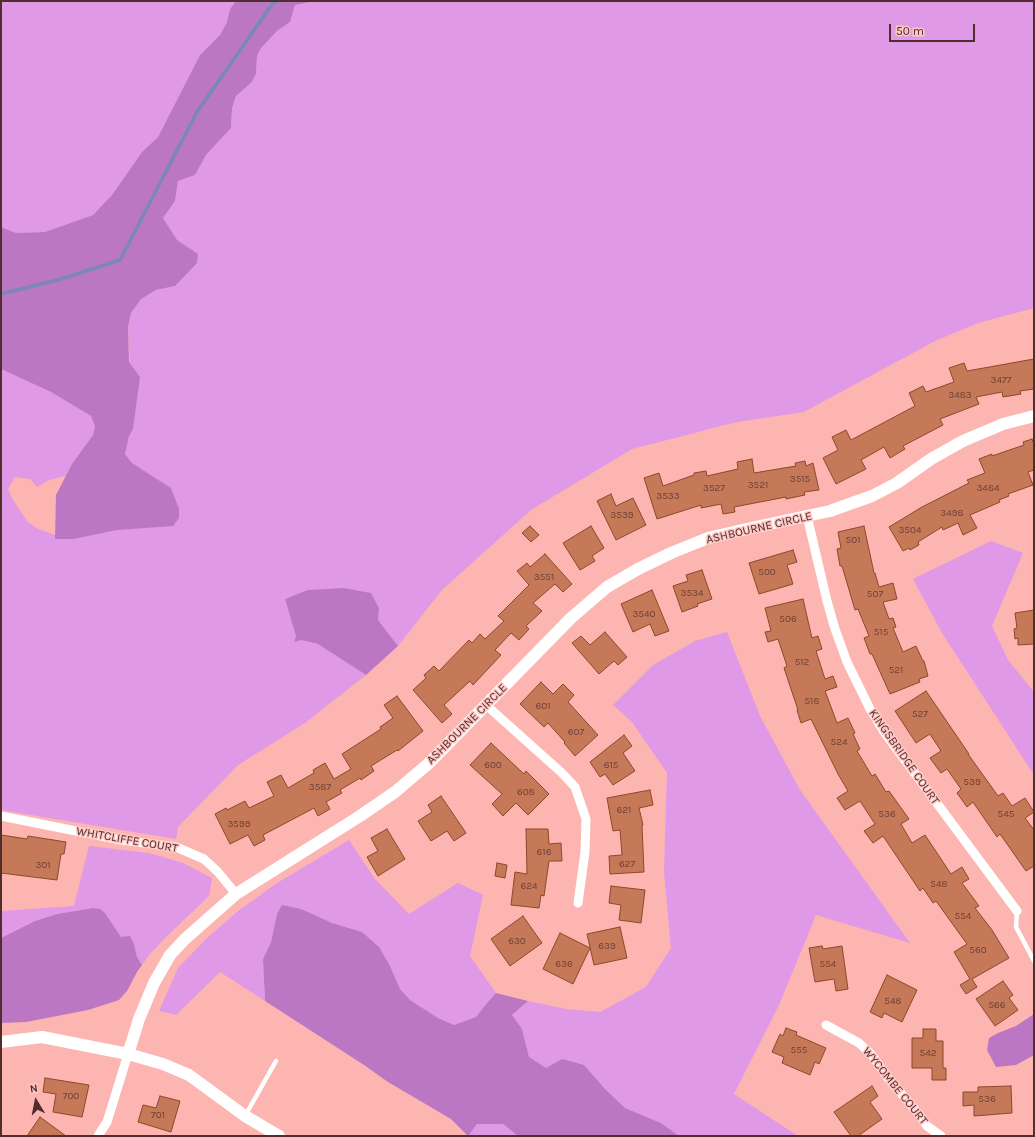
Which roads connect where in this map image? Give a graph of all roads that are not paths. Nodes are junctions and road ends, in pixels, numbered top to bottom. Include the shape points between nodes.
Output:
1 (1034, 416) edge
2 (807, 516) junction
3 (486, 706) junction
4 (1, 816) edge
5 (236, 894) junction
6 (578, 903) dead end
7 (1017, 911) joint
8 (1034, 961) edge
9 (826, 1025) dead end
10 (1, 1042) edge
11 (128, 1054) junction
12 (276, 1061) dead end
13 (245, 1116) junction
14 (98, 1136) edge
15 (279, 1136) edge
16 (942, 1136) edge

1 - 2 street, ASHBOURNE CIRCLE via 1003,424 963,441 872,496
2 - 3 street, ASHBOURNE CIRCLE via 708,538 638,569 607,587 571,618
2 - 7 street, KINGSBRIDGE COURT via 835,629 847,662 870,710
3 - 5 street, ASHBOURNE CIRCLE via 428,764 395,792
3 - 6 street via 575,787 586,819 586,852
4 - 5 street, WHITCLIFFE COURT via 121,840 176,847 204,859
5 - 11 street, ASHBOURNE CIRCLE via 170,955 154,983
7 - 8 lane via 1016,927
9 - 16 street, WYCOMBE COURT via 864,1047 927,1126
10 - 11 street via 42,1037
11 - 13 street via 164,1064 189,1075
11 - 14 street via 107,1122
12 - 13 lane
13 - 15 street

